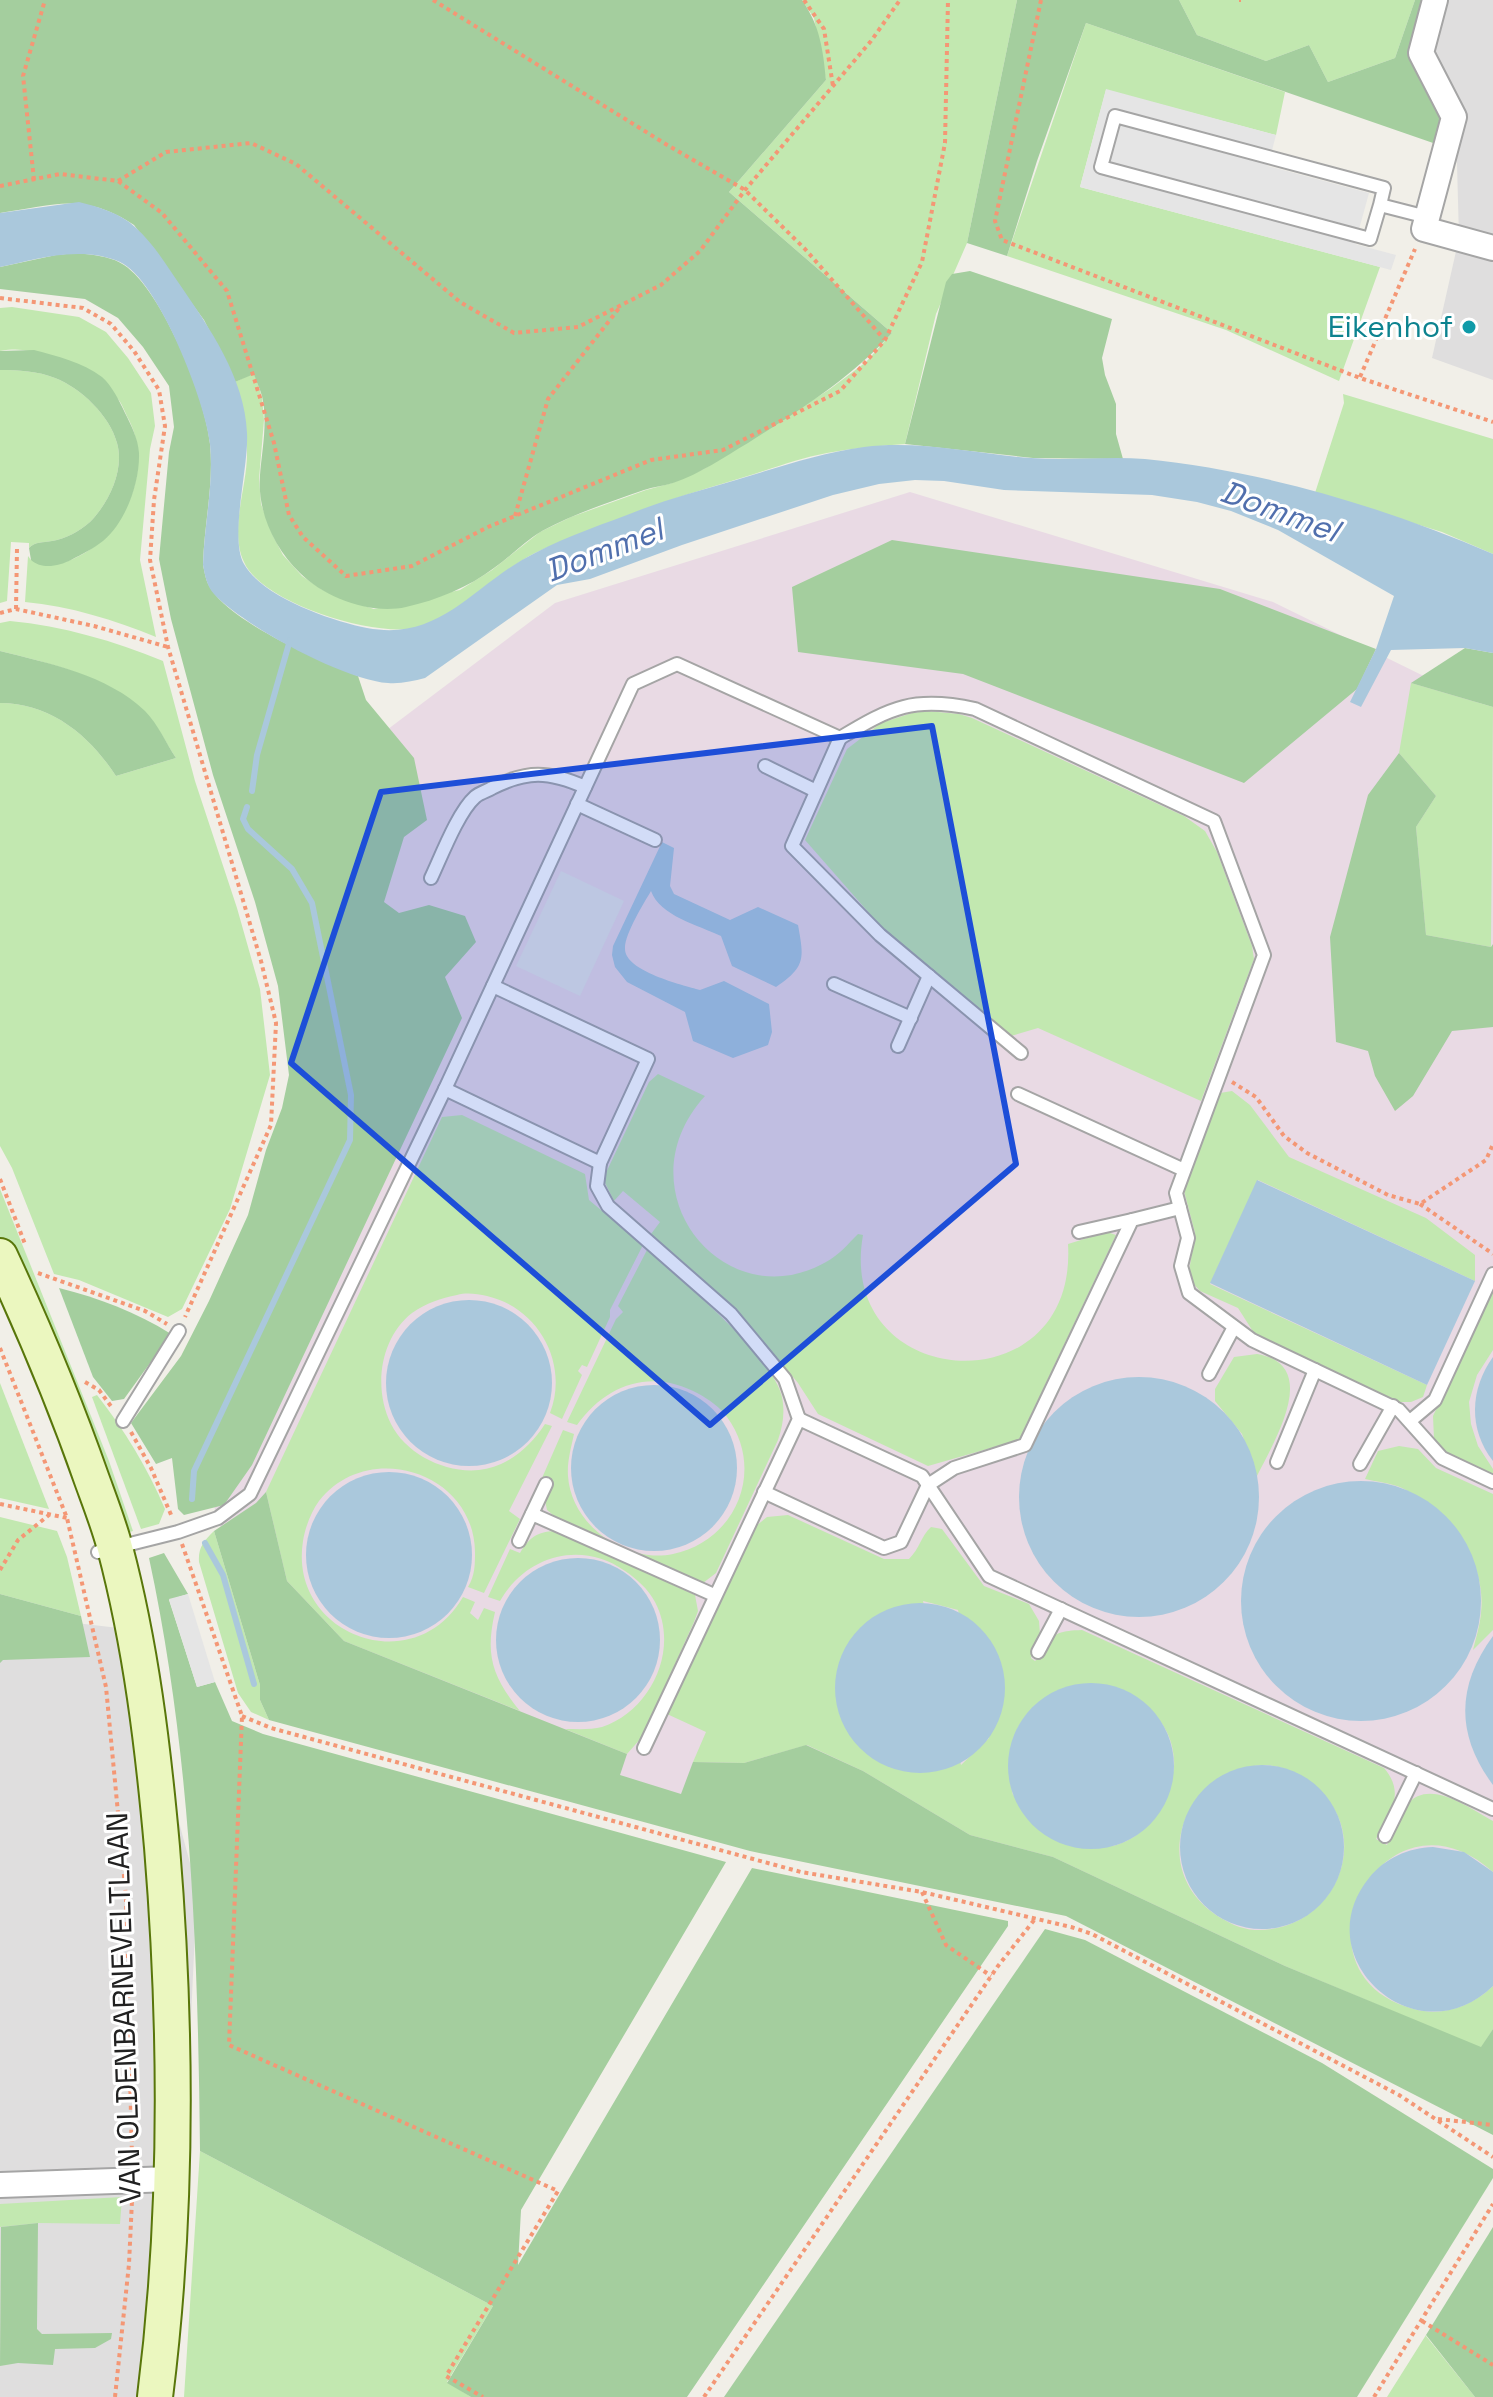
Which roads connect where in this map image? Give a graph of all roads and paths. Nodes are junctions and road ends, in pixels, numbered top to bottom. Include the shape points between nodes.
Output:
1 (45, 0) edge
2 (433, 0) edge
3 (804, 0) edge
4 (900, 0) edge
5 (948, 0) edge
6 (1041, 0) edge
7 (1435, 0) edge
8 (833, 86) junction
9 (34, 180) junction
10 (118, 181) junction
11 (0, 186) edge
12 (745, 190) junction
13 (1380, 205) junction
14 (1425, 223) junction
15 (1493, 248) edge
16 (0, 298) edge
17 (621, 305) junction
18 (885, 340) junction
19 (1360, 378) junction
20 (1493, 422) edge
21 (515, 516) junction
22 (17, 549) dead end
23 (16, 609) junction
24 (0, 613) edge
25 (168, 647) junction
26 (840, 738) junction
27 (765, 766) dead end
28 (585, 787) junction
29 (816, 791) junction
30 (577, 804) junction
31 (655, 840) dead end
32 (431, 878) dead end
33 (929, 976) junction
34 (834, 984) dead end
35 (493, 986) junction
36 (911, 1018) junction
37 (898, 1046) dead end
38 (1021, 1053) dead end
39 (1220, 1074) junction
40 (445, 1089) junction
41 (1018, 1094) dead end
42 (1493, 1144) edge
43 (600, 1163) junction
44 (1184, 1170) junction
45 (1420, 1204) junction
46 (1180, 1208) junction
47 (1132, 1220) junction
48 (1079, 1232) dead end
49 (1493, 1254) edge
50 (0, 1256) edge
51 (36, 1272) dead end
52 (1493, 1274) edge
53 (0, 1298) edge
54 (1234, 1327) junction
55 (179, 1331) junction
56 (0, 1348) edge
57 (1315, 1370) junction
58 (1209, 1374) dead end
59 (81, 1379) dead end
60 (1393, 1406) junction
61 (799, 1419) junction
62 (123, 1421) junction
63 (1410, 1421) junction
64 (1277, 1462) dead end
65 (1360, 1464) dead end
66 (1493, 1482) edge
67 (546, 1484) dead end
68 (928, 1485) junction
69 (764, 1492) junction
70 (0, 1504) edge
71 (532, 1514) junction
72 (49, 1515) junction
73 (67, 1518) junction
74 (178, 1532) junction
75 (519, 1541) dead end
76 (106, 1549) junction
77 (0, 1570) edge
78 (714, 1595) junction
79 (1061, 1609) junction
80 (1038, 1652) dead end
81 (242, 1716) junction
82 (644, 1748) dead end
83 (1416, 1773) junction
84 (1493, 1809) edge
85 (1385, 1836) dead end
86 (922, 1892) junction
87 (1036, 1918) junction
88 (991, 1976) junction
89 (1436, 2119) junction
90 (1493, 2125) edge
91 (1493, 2157) edge
92 (152, 2178) junction
93 (0, 2185) edge
94 (1493, 2204) edge
95 (1422, 2321) junction
96 (1493, 2365) edge
97 (115, 2397) edge
98 (136, 2397) edge
99 (155, 2397) edge
100 (483, 2397) edge
101 (704, 2397) edge
102 (1374, 2397) edge

1 - 9 path via 23,76
2 - 12 path
3 - 8 path via 824,29
4 - 8 path
5 - 18 path via 945,143 922,262
6 - 19 path via 995,221 1002,240
7 - 14 street via 1421,53 1454,117
8 - 12 path
9 - 10 path via 60,174
9 - 11 path
10 - 17 path via 166,152 251,143 296,164 460,302 514,333 578,327
10 - 21 path via 162,213 227,291 274,443 289,515 303,537 346,576 412,566
12 - 17 path via 700,251 661,285
12 - 18 path
13 - 13 lane via 1384,188 1115,116 1101,167 1370,239
13 - 14 lane
14 - 15 street
14 - 19 path
16 - 25 path via 83,308 111,324 159,390 165,426 150,560
17 - 21 path via 548,399
18 - 21 path via 840,391 723,450 651,460
19 - 20 path
22 - 23 path
23 - 24 path
23 - 25 path
25 - 55 path via 276,1023 271,1125
26 - 28 lane via 677,664 633,684
26 - 29 lane
26 - 39 lane via 877,715 911,704 943,702 975,709 1214,821 1264,955
27 - 29 lane
28 - 30 lane
28 - 32 lane via 537,774 514,776 475,797
29 - 33 lane via 792,846
30 - 31 lane
30 - 35 lane
33 - 36 lane
33 - 38 lane
34 - 36 lane
35 - 40 lane
35 - 43 lane via 648,1059
36 - 37 lane
39 - 44 lane
39 - 45 path via 1256,1097 1284,1136 1307,1153 1388,1195
40 - 43 lane
40 - 74 lane via 250,1494 218,1518
41 - 44 lane
42 - 45 path via 1486,1160
43 - 61 lane via 597,1186 608,1206 731,1314 785,1379
44 - 46 lane via 1176,1193
45 - 49 path
46 - 47 lane
46 - 54 lane via 1188,1238 1181,1266 1189,1293
47 - 48 lane
47 - 68 lane via 1025,1445 954,1468
50 - 76 main road, VAN OLDENBARNEVELTLAAN via 75,1430
51 - 55 path via 145,1311
52 - 63 lane via 1435,1400
53 - 76 main road, VAN OLDENBARNEVELTLAAN
54 - 57 lane
54 - 58 lane
55 - 62 lane
56 - 73 path, VAN OLDENBARNEVELTLAAN
57 - 60 lane
57 - 64 lane
59 - 62 path via 99,1390
60 - 63 lane
60 - 65 lane
61 - 68 lane via 922,1476
61 - 69 lane
62 - 74 path via 151,1468
63 - 66 lane via 1442,1458
67 - 71 lane
68 - 69 lane via 901,1542 884,1548
68 - 79 lane via 989,1576
69 - 78 lane
70 - 72 path
71 - 75 lane
71 - 78 lane
72 - 73 path
72 - 77 path via 18,1540
73 - 92 path, VAN OLDENBARNEVELTLAAN via 106,1687
74 - 76 lane
74 - 81 path
76 - 92 main road, VAN OLDENBARNEVELTLAAN via 140,1797 151,1931
78 - 82 lane
79 - 80 lane
79 - 83 lane
81 - 86 path via 801,1872
81 - 100 path via 229,2045 558,2191 446,2376
83 - 84 lane
83 - 85 lane
86 - 87 path
86 - 88 path via 946,1945
87 - 88 path
87 - 89 path via 1092,1934
88 - 101 path
89 - 90 path
89 - 91 path
92 - 93 street
92 - 97 path, VAN OLDENBARNEVELTLAAN via 129,2264
92 - 98 main road, VAN OLDENBARNEVELTLAAN
92 - 99 main road, VAN OLDENBARNEVELTLAAN via 168,2262
94 - 95 path
95 - 96 path
95 - 102 path

